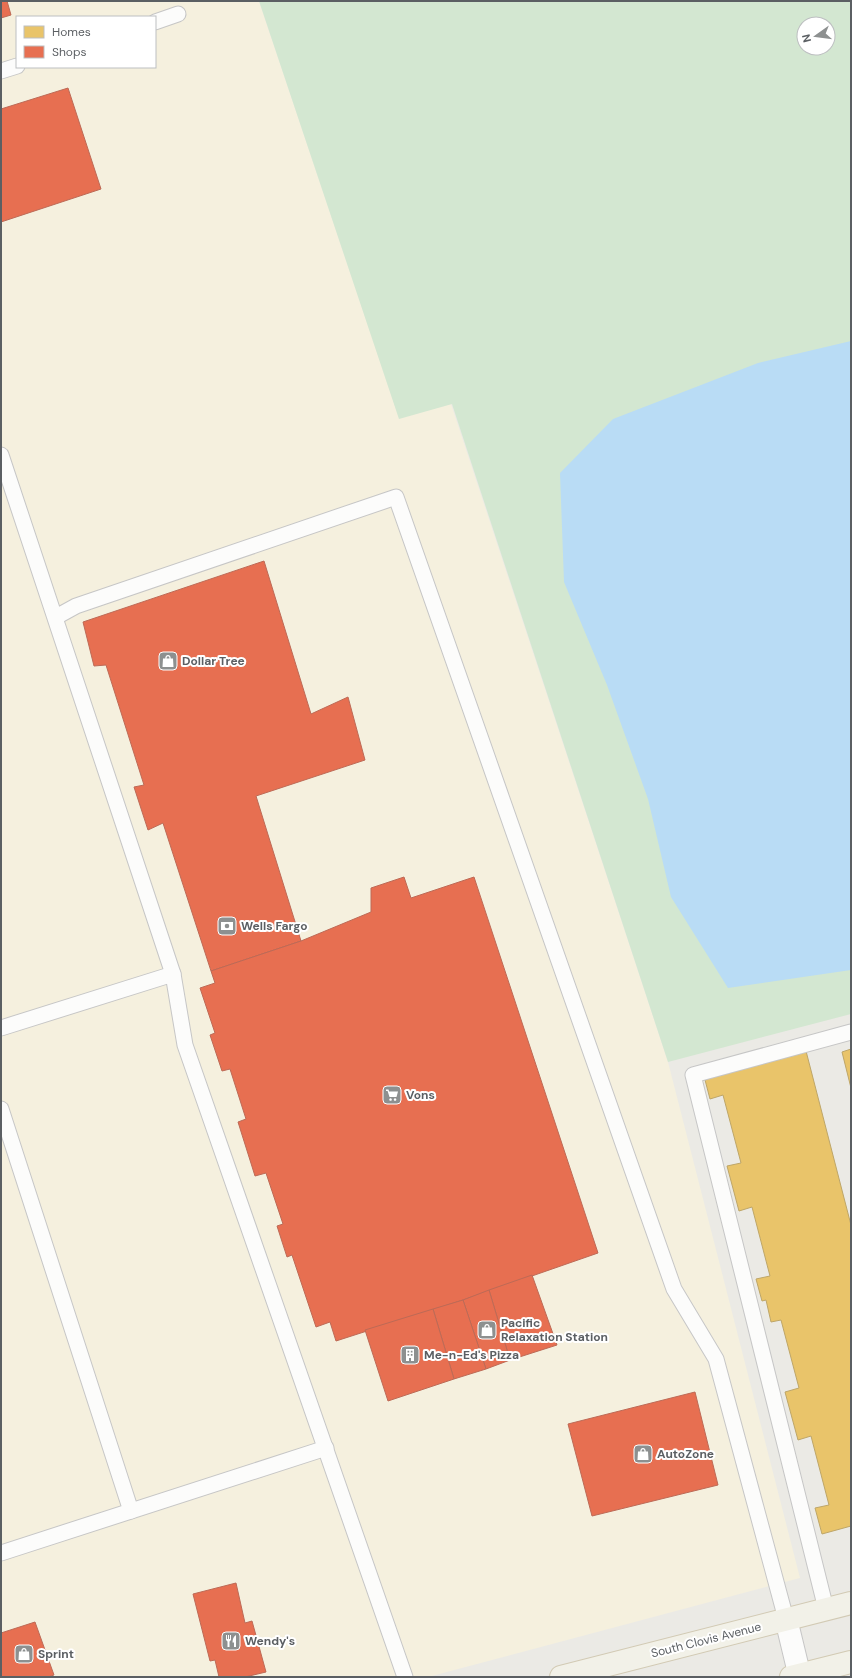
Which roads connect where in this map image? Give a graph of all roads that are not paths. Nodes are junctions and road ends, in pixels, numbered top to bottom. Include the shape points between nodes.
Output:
1 (178, 14) dead end
2 (156, 22) edge
3 (16, 66) edge
4 (1, 71) edge
5 (1, 455) edge
6 (7, 495) edge
7 (56, 617) junction
8 (173, 974) junction
9 (1, 1028) edge
10 (851, 1032) edge
11 (1, 1109) edge
12 (326, 1448) junction
13 (131, 1511) junction
14 (1, 1553) edge
15 (851, 1603) edge
16 (826, 1609) junction
17 (786, 1619) junction
18 (851, 1662) edge
19 (797, 1676) edge
20 (406, 1677) edge
21 (561, 1677) edge

1 - 2 lane
3 - 4 lane
5 - 6 lane
6 - 7 lane
7 - 8 lane
7 - 17 lane via 76,606 396,497 674,1289 716,1360
8 - 9 lane
8 - 12 lane via 184,1045
10 - 16 lane via 693,1075
11 - 13 lane
12 - 13 lane
12 - 20 lane
13 - 14 lane
15 - 16 main road, South Clovis Avenue
16 - 17 main road, South Clovis Avenue
17 - 19 street
17 - 21 main road, South Clovis Avenue
18 - 19 main road

